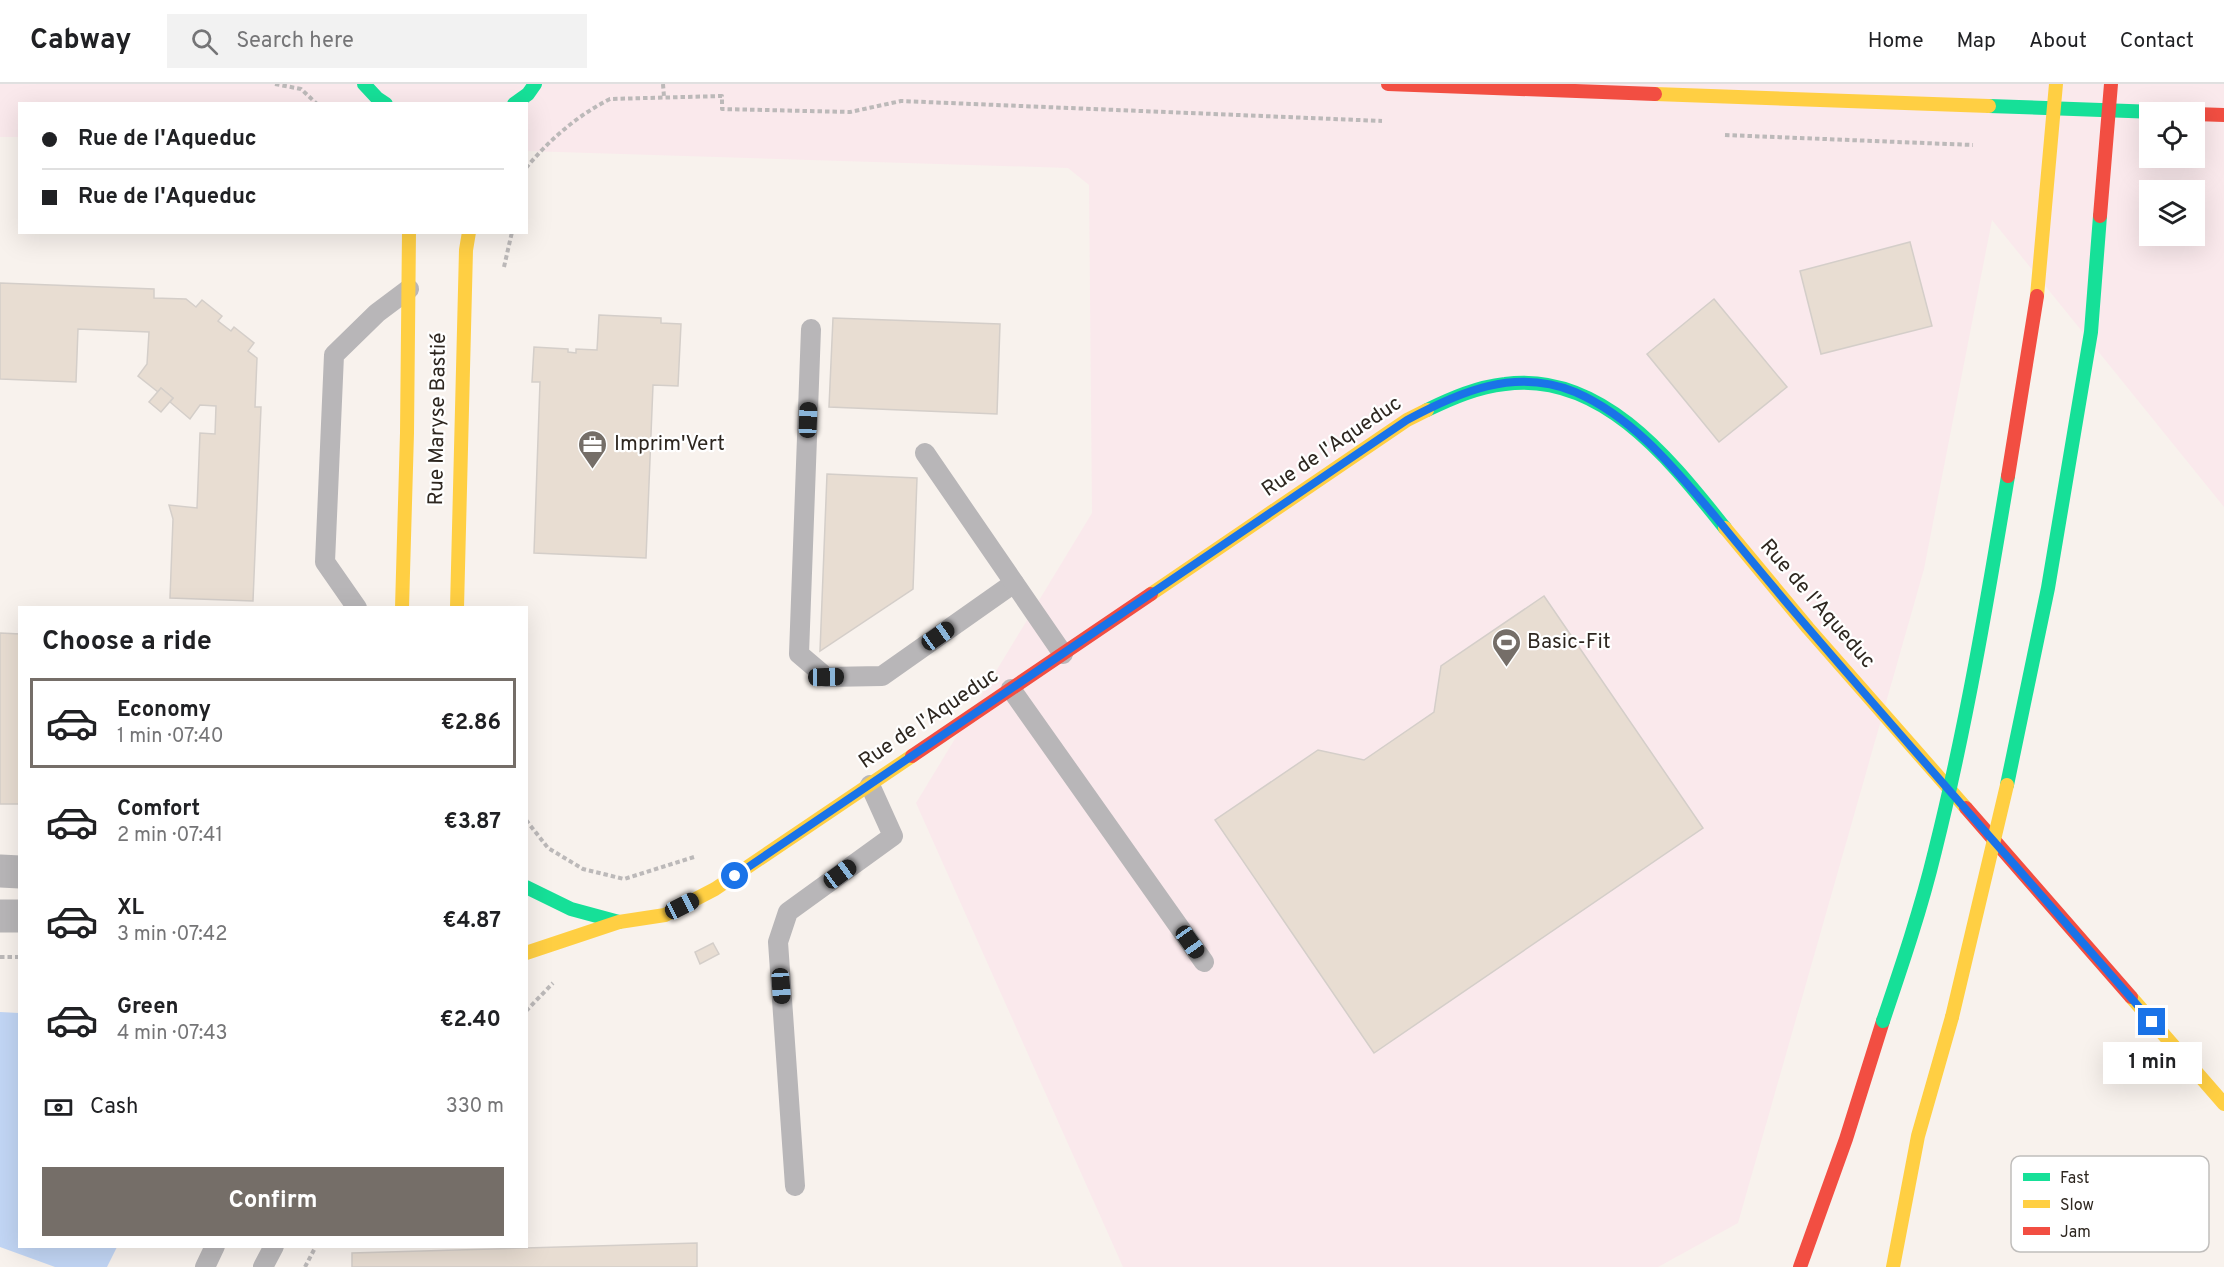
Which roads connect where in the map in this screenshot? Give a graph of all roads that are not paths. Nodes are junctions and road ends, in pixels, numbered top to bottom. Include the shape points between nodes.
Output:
1 (364, 84) edge
2 (536, 84) edge
3 (1388, 84) edge
4 (2056, 84) edge
5 (2111, 84) edge
6 (383, 102) edge
7 (517, 102) edge
8 (2139, 111) edge
9 (2205, 114) edge
10 (2224, 115) edge
11 (410, 234) edge
12 (469, 234) edge
13 (409, 290) junction
14 (811, 329) dead end
15 (925, 453) dead end
16 (1014, 583) junction
17 (356, 606) edge
18 (402, 606) edge
19 (457, 606) edge
20 (1063, 654) junction
21 (1011, 689) junction
22 (870, 785) junction
23 (0, 871) edge
24 (18, 872) edge
25 (528, 888) edge
26 (0, 916) edge
27 (18, 916) edge
28 (619, 922) junction
29 (528, 952) edge
30 (1204, 962) dead end
31 (2224, 1104) edge
32 (795, 1186) dead end
33 (214, 1248) edge
34 (273, 1248) edge
35 (205, 1267) edge
36 (263, 1267) edge
37 (1800, 1267) edge
38 (1893, 1267) edge

1 - 6 main road
2 - 7 main road
3 - 8 main road
4 - 37 main road, bridge via 2036,307 1980,651 1935,851 1911,937
5 - 38 main road, bridge via 2091,332 2048,588 1952,1017 1918,1136
9 - 10 main road
11 - 13 main road, Rue Maryse Bastié
12 - 19 main road, Rue Maryse Bastié
13 - 17 lane via 377,313 334,355 325,562
13 - 18 main road, Rue Maryse Bastié
14 - 16 lane via 799,654 826,677 882,676
15 - 16 lane
16 - 20 lane
20 - 21 main road, Rue de l'Aqueduc
20 - 31 main road, Rue de l'Aqueduc via 1434,405 1489,384 1545,384 1572,391 1626,423 1664,458
21 - 22 main road, Rue de l'Aqueduc
21 - 30 lane
22 - 28 main road, Rue de l'Aqueduc via 715,889 665,915
22 - 32 lane via 893,836 788,912 778,942
23 - 24 street
25 - 28 main road, Rue de l'Aqueduc via 571,909
26 - 27 street
28 - 29 main road, Rue de l'Aqueduc
33 - 35 lane
34 - 36 lane

